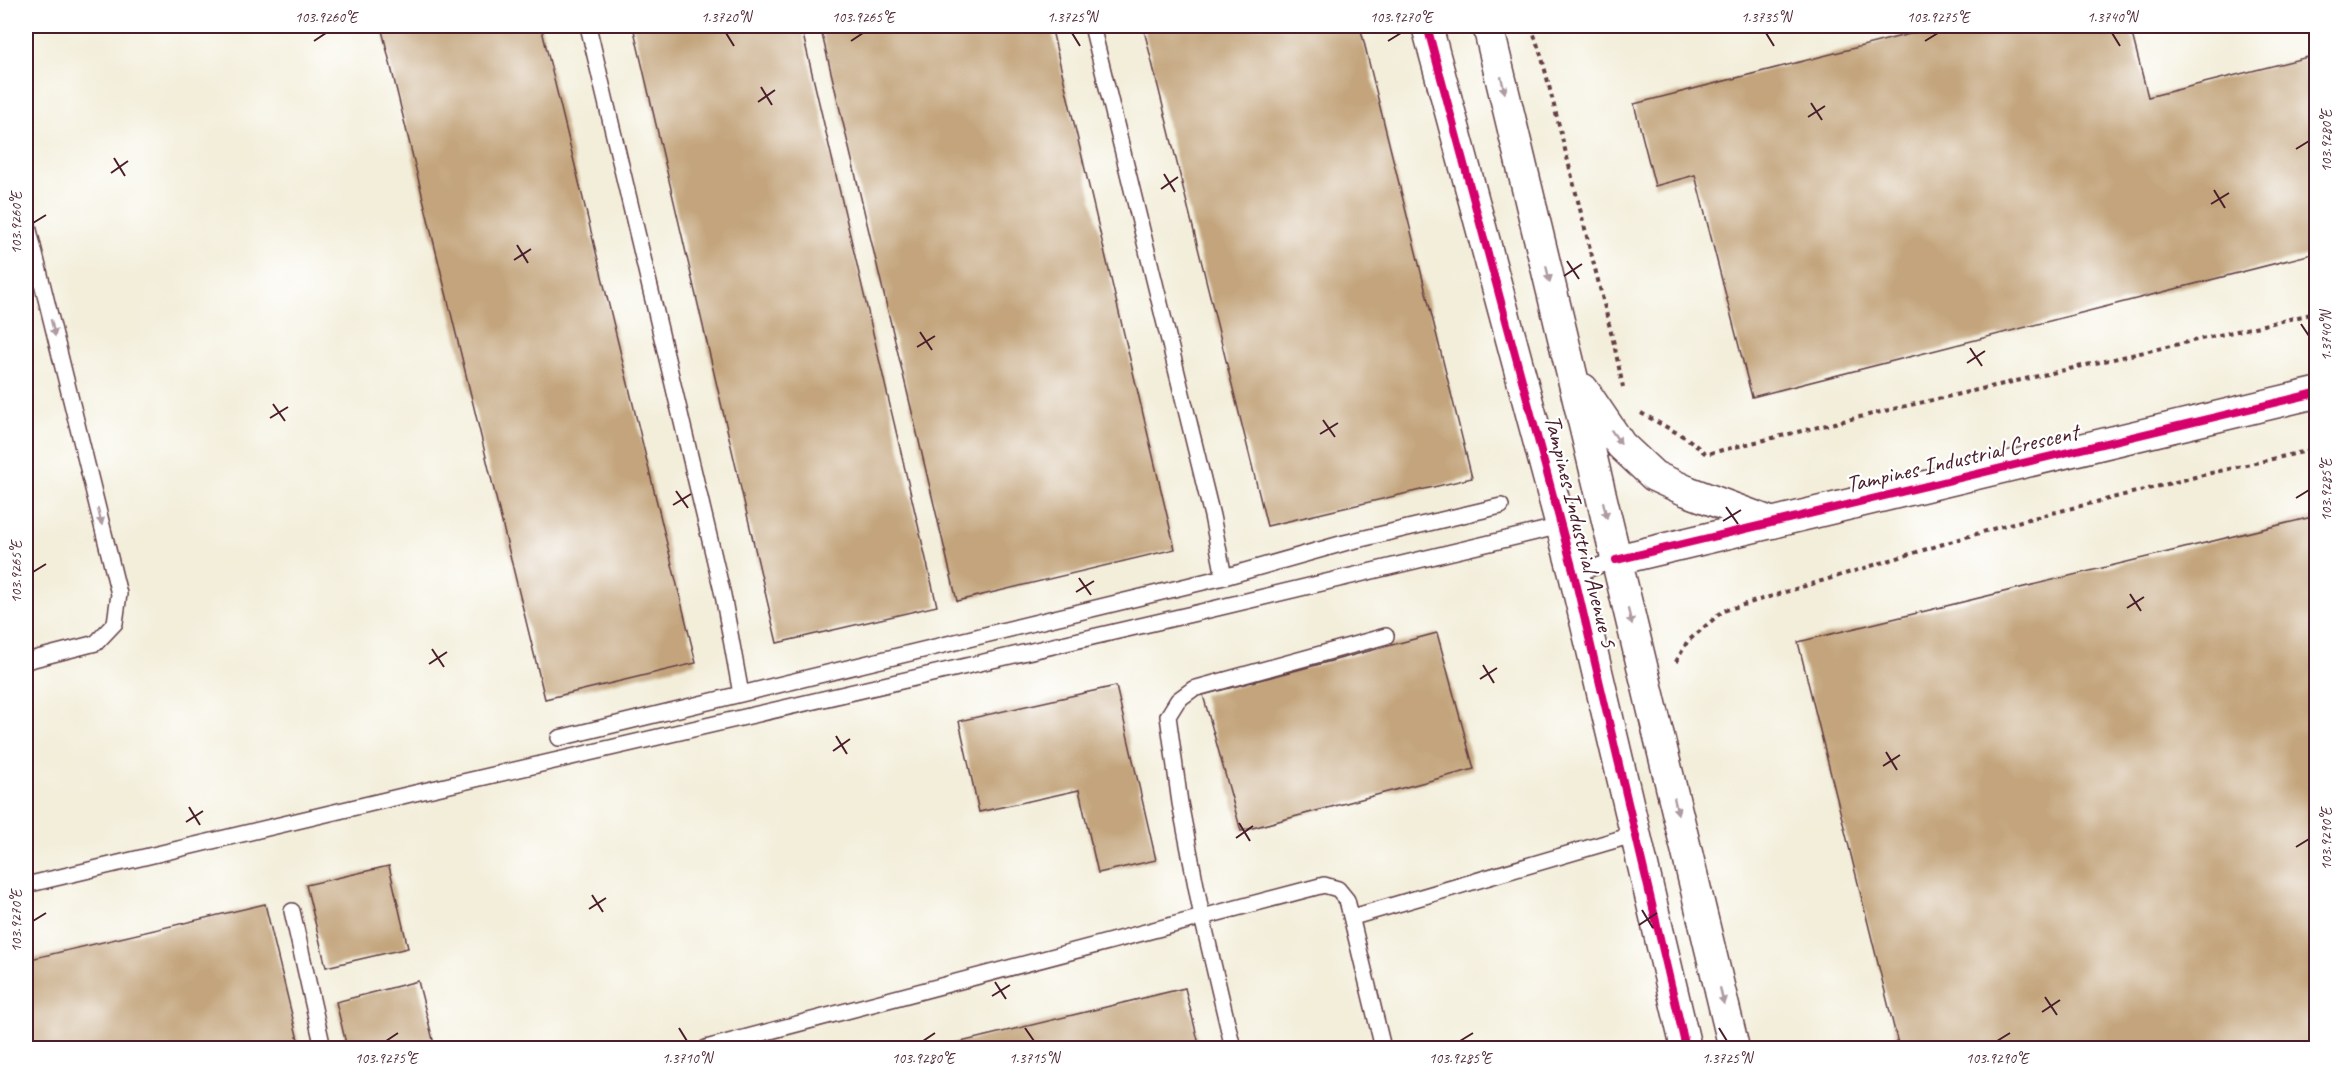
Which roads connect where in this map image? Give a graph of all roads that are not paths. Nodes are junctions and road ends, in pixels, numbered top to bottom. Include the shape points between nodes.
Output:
1 (588, 26) edge
2 (1092, 26) edge
3 (1427, 26) edge
4 (1488, 26) edge
5 (26, 218) edge
6 (32, 273) edge
7 (1571, 372) junction
8 (2316, 393) edge
9 (1501, 506) dead end
10 (1773, 523) junction
11 (1562, 526) junction
12 (1616, 560) junction
13 (1574, 574) junction
14 (1224, 577) junction
15 (1386, 636) dead end
16 (26, 661) edge
17 (741, 694) junction
18 (559, 738) dead end
19 (1636, 834) junction
20 (26, 885) edge
21 (292, 911) dead end
22 (1202, 917) junction
23 (1353, 917) junction
24 (323, 1048) edge
25 (706, 1048) edge
26 (1233, 1048) edge
27 (1383, 1048) edge
28 (1686, 1048) edge
29 (1734, 1048) edge

1 - 17 lane via 723,595
2 - 14 lane
3 - 11 street, Tampines Industrial Avenue 5
4 -> 7 street, Tampines Industrial Avenue 5
5 - 6 lane
6 -> 16 lane via 119,594 115,623 96,643
7 -> 10 street via 1621,445 1654,476
7 -> 12 street, Tampines Industrial Avenue 5
8 - 10 street, Tampines Industrial Crescent
9 - 14 lane via 1344,543
10 - 12 street, Tampines Industrial Crescent
11 - 13 street, Tampines Industrial Avenue 5
11 - 20 lane
12 - 13 lane, Tampines Industrial Crescent
12 -> 29 street, Tampines Industrial Avenue 5
13 - 19 street, Tampines Industrial Avenue 5
14 - 17 lane
15 - 22 lane via 1193,689 1178,699 1168,716
17 - 18 lane
19 - 23 lane
19 - 28 street, Tampines Industrial Avenue 5
21 - 24 lane
22 - 23 lane via 1324,885 1338,889
22 - 25 lane
22 - 26 lane
23 - 27 lane

